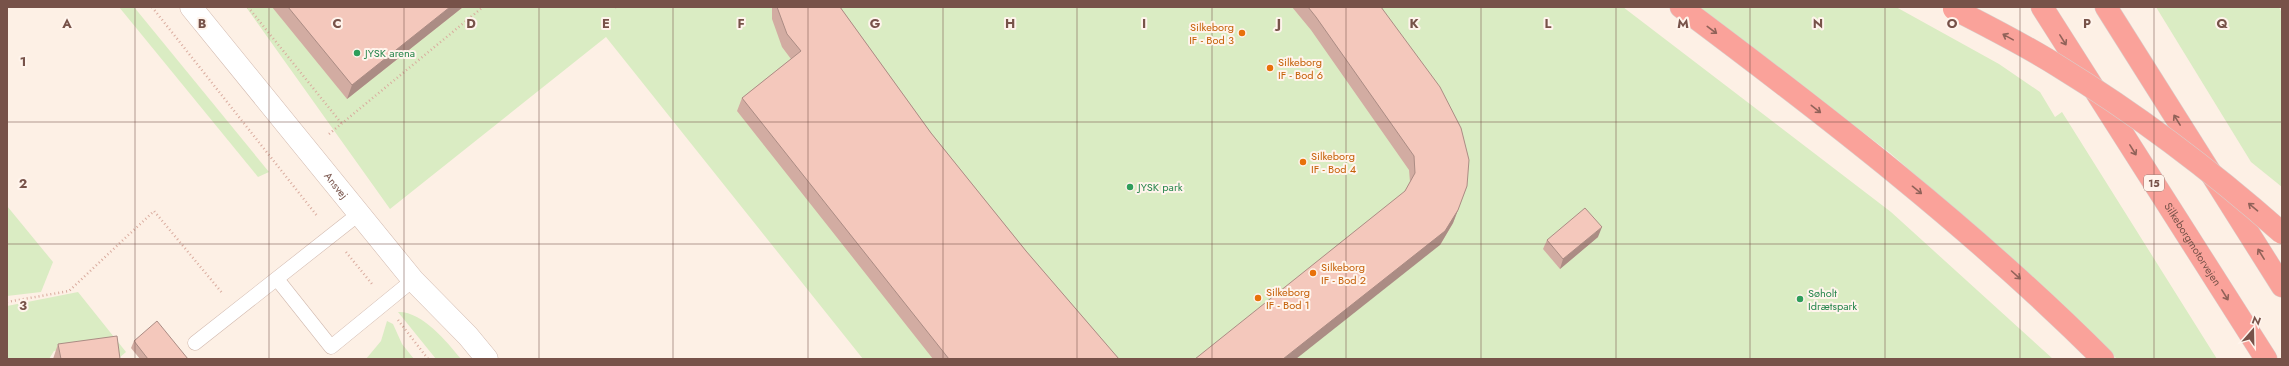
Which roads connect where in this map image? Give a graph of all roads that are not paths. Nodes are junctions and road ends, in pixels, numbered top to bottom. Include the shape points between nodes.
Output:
1 (191, 7) edge
2 (1681, 7) edge
3 (2042, 7) edge
4 (2106, 7) edge
5 (1953, 8) edge
6 (360, 213) junction
7 (2282, 233) edge
8 (277, 279) junction
9 (413, 280) junction
10 (2282, 286) edge
11 (195, 344) dead end
12 (487, 359) edge
13 (2103, 359) edge
14 (2266, 359) edge

1 - 6 street, Ansvej
2 -> 13 highway via 1857,141 1959,224
3 -> 14 highway, Silkeborgmotorvejen / 15
10 -> 4 highway
7 -> 5 highway, bridge via 2202,165 2151,127 2058,66
6 - 8 lane
6 - 9 street, Ansvej
8 - 9 lane via 331,347
8 - 11 lane
9 - 12 street, Ansvej

